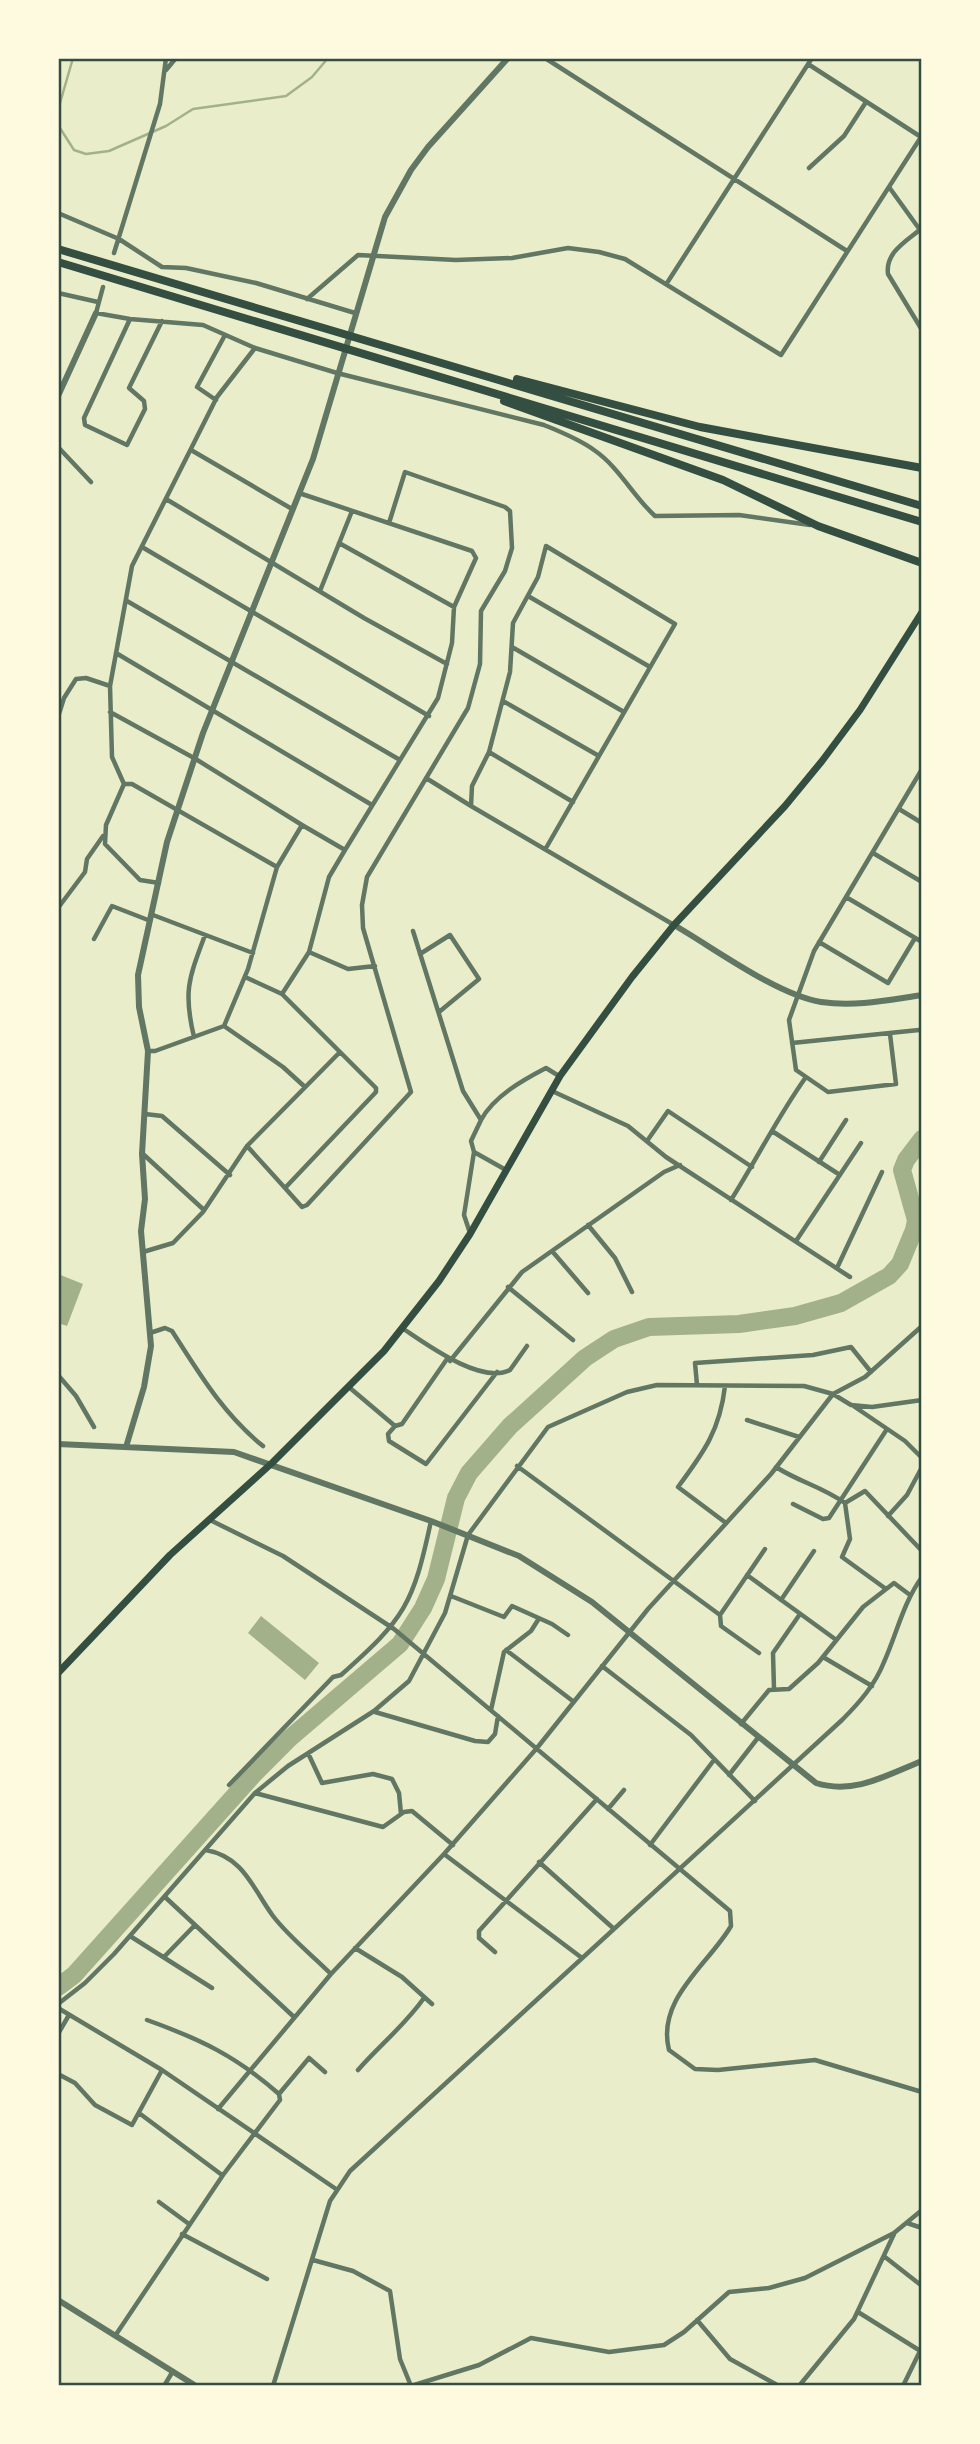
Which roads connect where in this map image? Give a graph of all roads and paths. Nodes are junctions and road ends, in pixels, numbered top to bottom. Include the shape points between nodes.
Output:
1 (166, 58) edge
2 (176, 58) edge
3 (508, 58) edge
4 (545, 58) edge
5 (812, 58) edge
6 (808, 64) junction
7 (166, 71) junction
8 (866, 102) junction
9 (809, 168) dead end
10 (734, 179) junction
11 (889, 187) junction
12 (58, 213) edge
13 (921, 229) edge
14 (119, 239) junction
15 (58, 249) edge
16 (847, 251) junction
17 (114, 253) dead end
18 (371, 258) junction
19 (58, 262) edge
20 (667, 283) junction
21 (103, 287) dead end
22 (58, 293) edge
23 (307, 299) junction
24 (98, 302) junction
25 (96, 313) junction
26 (355, 315) junction
27 (130, 319) junction
28 (162, 321) junction
29 (922, 330) edge
30 (225, 335) junction
31 (256, 348) junction
32 (452, 366) junction
33 (337, 373) junction
34 (451, 381) junction
35 (58, 396) edge
36 (216, 400) junction
37 (58, 447) edge
38 (191, 450) junction
39 (922, 468) edge
40 (91, 482) dead end
41 (298, 493) junction
42 (166, 499) junction
43 (922, 506) edge
44 (292, 509) junction
45 (352, 512) junction
46 (922, 522) edge
47 (389, 523) junction
48 (818, 526) junction
49 (339, 543) junction
50 (142, 547) junction
51 (271, 561) junction
52 (922, 563) edge
53 (320, 591) junction
54 (528, 596) junction
55 (127, 601) junction
56 (454, 607) junction
57 (251, 611) junction
58 (922, 612) edge
59 (512, 646) junction
60 (116, 653) junction
61 (232, 660) junction
62 (447, 664) junction
63 (650, 667) junction
64 (110, 686) junction
65 (503, 701) junction
66 (213, 710) junction
67 (110, 712) junction
68 (624, 712) junction
69 (429, 716) junction
70 (58, 717) edge
71 (489, 751) junction
72 (599, 756) junction
73 (194, 758) junction
74 (400, 760) junction
75 (922, 769) edge
76 (426, 778) junction
77 (124, 783) junction
78 (573, 802) junction
79 (372, 805) junction
80 (471, 806) junction
81 (898, 809) junction
82 (176, 810) junction
83 (922, 823) edge
84 (302, 825) junction
85 (103, 836) junction
86 (546, 848) junction
87 (345, 850) junction
88 (873, 853) junction
89 (277, 867) junction
90 (922, 882) edge
91 (159, 883) junction
92 (846, 897) junction
93 (58, 908) edge
94 (151, 917) junction
95 (674, 925) junction
96 (413, 931) dead end
97 (205, 935) junction
98 (915, 938) junction
99 (93, 939) dead end
100 (819, 942) junction
101 (922, 942) edge
102 (309, 952) junction
103 (253, 953) junction
104 (420, 954) junction
105 (375, 966) junction
106 (245, 977) junction
107 (282, 994) junction
108 (798, 995) junction
109 (922, 995) edge
110 (439, 1012) junction
111 (224, 1026) junction
112 (919, 1030) dead end
113 (890, 1034) junction
114 (194, 1037) junction
115 (792, 1043) junction
116 (148, 1051) junction
117 (340, 1052) junction
118 (560, 1076) junction
119 (806, 1077) junction
120 (305, 1087) junction
121 (552, 1091) junction
122 (145, 1114) junction
123 (481, 1120) junction
124 (846, 1120) dead end
125 (772, 1131) junction
126 (647, 1141) junction
127 (861, 1143) dead end
128 (247, 1146) junction
129 (474, 1152) junction
130 (142, 1154) junction
131 (819, 1161) junction
132 (681, 1165) junction
133 (752, 1167) junction
134 (506, 1170) junction
135 (881, 1172) dead end
136 (230, 1175) junction
137 (840, 1175) junction
138 (285, 1188) junction
139 (731, 1200) junction
140 (204, 1210) junction
141 (588, 1225) junction
142 (470, 1234) junction
143 (796, 1241) junction
144 (552, 1251) junction
145 (142, 1253) junction
146 (836, 1268) junction
147 (850, 1277) dead end
148 (508, 1287) junction
149 (632, 1292) dead end
150 (588, 1293) dead end
151 (922, 1325) edge
152 (402, 1328) junction
153 (150, 1333) junction
154 (573, 1340) dead end
155 (527, 1346) dead end
156 (448, 1360) junction
157 (497, 1372) junction
158 (871, 1372) junction
159 (58, 1375) edge
160 (697, 1385) junction
161 (725, 1385) junction
162 (350, 1388) junction
163 (833, 1394) junction
164 (922, 1400) edge
165 (851, 1405) junction
166 (747, 1419) dead end
167 (395, 1426) junction
168 (94, 1427) dead end
169 (887, 1429) junction
170 (799, 1437) junction
171 (58, 1444) edge
172 (262, 1446) dead end
173 (126, 1447) junction
174 (922, 1458) edge
175 (272, 1463) junction
176 (517, 1466) junction
177 (776, 1467) junction
178 (922, 1468) edge
179 (839, 1499) junction
180 (845, 1503) junction
181 (793, 1504) dead end
182 (888, 1516) junction
183 (209, 1520) junction
184 (432, 1521) junction
185 (726, 1523) junction
186 (466, 1534) junction
187 (765, 1549) dead end
188 (814, 1551) dead end
189 (922, 1551) edge
190 (747, 1575) junction
191 (922, 1577) edge
192 (676, 1581) junction
193 (886, 1589) junction
194 (910, 1595) junction
195 (451, 1596) junction
196 (782, 1600) junction
197 (800, 1614) junction
198 (720, 1615) junction
199 (538, 1620) junction
200 (393, 1628) junction
201 (629, 1632) junction
202 (568, 1635) dead end
203 (835, 1639) junction
204 (506, 1650) junction
205 (759, 1653) dead end
206 (423, 1654) junction
207 (824, 1657) junction
208 (603, 1667) junction
209 (58, 1673) edge
210 (872, 1686) junction
211 (774, 1689) junction
212 (574, 1702) junction
213 (491, 1710) junction
214 (374, 1712) junction
215 (498, 1716) junction
216 (741, 1725) junction
217 (757, 1739) junction
218 (537, 1748) junction
219 (308, 1754) junction
220 (715, 1760) junction
221 (922, 1761) edge
222 (792, 1766) junction
223 (729, 1774) junction
224 (229, 1785) dead end
225 (624, 1790) dead end
226 (255, 1793) junction
227 (597, 1799) junction
228 (755, 1801) junction
229 (608, 1809) junction
230 (401, 1814) junction
231 (453, 1844) junction
232 (650, 1844) junction
233 (206, 1850) junction
234 (444, 1854) junction
235 (538, 1862) junction
236 (678, 1868) junction
237 (165, 1897) junction
238 (506, 1899) junction
239 (195, 1924) junction
240 (613, 1928) junction
241 (130, 1936) junction
242 (355, 1948) junction
243 (495, 1952) dead end
244 (164, 1957) junction
245 (582, 1958) junction
246 (331, 1974) junction
247 (212, 1988) dead end
248 (424, 1998) junction
249 (432, 2004) dead end
250 (58, 2006) edge
251 (69, 2015) junction
252 (295, 2017) junction
253 (147, 2020) dead end
254 (58, 2034) edge
255 (251, 2069) junction
256 (162, 2070) junction
257 (358, 2070) dead end
258 (325, 2072) dead end
259 (58, 2074) edge
260 (922, 2092) edge
261 (279, 2094) junction
262 (218, 2109) junction
263 (138, 2113) junction
264 (253, 2134) junction
265 (223, 2175) junction
266 (336, 2189) junction
267 (159, 2202) dead end
268 (922, 2210) edge
269 (906, 2223) junction
270 (189, 2224) junction
271 (922, 2228) edge
272 (894, 2233) junction
273 (183, 2234) junction
274 (885, 2258) junction
275 (313, 2260) junction
276 (267, 2279) dead end
277 (922, 2286) edge
278 (58, 2300) edge
279 (858, 2312) junction
280 (697, 2320) junction
281 (115, 2336) junction
282 (921, 2351) edge
283 (173, 2371) junction
284 (164, 2386) edge
285 (196, 2386) edge
286 (273, 2386) edge
287 (411, 2386) edge
288 (779, 2386) edge
289 (799, 2386) edge
290 (903, 2386) edge

1 - 7 street
2 - 7 street
3 - 18 street via 411,170
4 - 10 street
5 - 6 street
6 - 8 street
6 - 10 street
7 - 14 street
8 - 9 street via 844,136
8 - 11 street via 921,137
10 - 16 street
10 - 20 street
11 - 13 street
11 - 16 street
12 - 14 street
13 - 29 street via 887,264 888,274
14 - 17 street
14 - 23 street via 162,267 233,278
15 - 32 highway
16 - 20 street via 780,355
18 - 20 street via 473,260 568,248 625,259
18 - 23 street via 358,256
18 - 26 street
19 - 34 highway
21 - 24 street
22 - 24 street
23 - 26 street
24 - 25 street
25 - 27 street
25 - 35 street
26 - 33 street
27 - 28 street
27 - 28 street via 84,418 85,425 127,445 145,409 144,401 129,388
28 - 30 street via 203,325
30 - 31 street
30 - 36 street via 197,387
31 - 33 street
31 - 36 street
32 - 39 highway via 700,427
32 - 43 highway
33 - 41 street
33 - 48 street via 569,435 609,463 655,516 739,515
34 - 46 highway
34 - 48 highway via 723,480
36 - 38 street
37 - 40 street
38 - 42 street
38 - 44 street
41 - 44 street
41 - 45 street
42 - 50 street
42 - 51 street
44 - 51 street
45 - 47 street
45 - 49 street
47 - 56 street via 472,551 476,558 473,570
47 - 76 street via 405,472 510,511 512,548 505,571 481,611 480,664 468,708
48 - 52 highway
49 - 53 street
49 - 56 street
50 - 55 street via 132,566
50 - 57 street
51 - 53 street
51 - 57 street
53 - 62 street
54 - 59 street via 513,623
54 - 63 street
54 - 63 street via 546,547 675,624
55 - 60 street
55 - 61 street
56 - 62 street
57 - 61 street
57 - 69 street
58 - 95 main road via 822,761
59 - 65 street
59 - 68 street
60 - 64 street
60 - 66 street
61 - 66 street
61 - 74 street
62 - 69 street
63 - 68 street
64 - 67 street
64 - 70 street via 76,679
65 - 71 street
65 - 72 street
66 - 73 street
66 - 79 street
67 - 73 street
67 - 77 street via 112,757
68 - 72 street
69 - 74 street
71 - 78 street
71 - 80 street via 472,786
72 - 78 street
73 - 82 street
73 - 84 street
74 - 79 street
75 - 81 street
76 - 80 street
76 - 105 street via 367,877 363,928
77 - 82 street
77 - 85 street
78 - 86 street
79 - 87 street
80 - 86 street
81 - 83 street
81 - 88 street
82 - 89 street
82 - 91 street
84 - 87 street
84 - 89 street
85 - 91 street via 108,850 140,880
85 - 93 street via 87,859 85,872
86 - 95 street
87 - 102 street via 329,877
88 - 90 street
88 - 92 street
89 - 103 street
91 - 94 street
92 - 98 street
92 - 100 street
94 - 97 street
94 - 99 street via 112,906
94 - 116 street via 138,975
95 - 108 street
95 - 118 main road
96 - 104 street
97 - 103 street
97 - 114 street via 187,990
98 - 100 street via 888,983
98 - 101 street
100 - 108 street
102 - 105 street via 348,968
102 - 107 street
103 - 106 street
104 - 110 street
104 - 110 street via 450,934 479,979
105 - 138 street via 411,1092 307,1205 296,1204
106 - 107 street
106 - 111 street
107 - 117 street
108 - 109 street via 841,1004
108 - 115 street via 789,1020
110 - 123 street via 463,1091
111 - 114 street
111 - 120 street
112 - 113 street
113 - 115 street
113 - 119 street via 895,1084 828,1093
114 - 116 street
115 - 119 street via 796,1070
116 - 122 street
117 - 120 street
117 - 138 street via 376,1092
118 - 121 main road
118 - 123 street via 546,1068 521,1082
119 - 125 street
120 - 128 street
121 - 126 street via 628,1126
121 - 134 main road
122 - 130 street
122 - 136 street via 162,1116
123 - 129 street via 471,1141
124 - 131 street
125 - 131 street
125 - 133 street
126 - 132 street
126 - 133 street via 668,1111
127 - 137 street
128 - 136 street
128 - 138 street
129 - 134 street
129 - 142 street via 464,1216
130 - 140 street
130 - 145 street
131 - 137 street
132 - 139 street
132 - 141 street
133 - 139 street
134 - 142 main road
135 - 146 street
136 - 140 street
137 - 143 street
139 - 143 street
140 - 145 street via 173,1243
141 - 144 street
141 - 149 street via 615,1258
142 - 152 main road
143 - 146 street
144 - 148 street
144 - 150 street
145 - 153 street
146 - 147 street
148 - 154 street
148 - 156 street
151 - 158 street
152 - 156 street
152 - 162 main road
153 - 172 street via 165,1328 172,1331 218,1402
153 - 173 street via 144,1388
155 - 157 street via 510,1370
156 - 157 street
156 - 167 street via 402,1424
157 - 167 street via 426,1464 389,1441 388,1434
158 - 160 street via 851,1348 695,1363
158 - 163 street
159 - 168 street
160 - 161 street
160 - 176 street via 642,1387 566,1419 543,1432
161 - 163 street via 804,1386
161 - 185 street via 715,1433 678,1488
162 - 167 street
162 - 175 main road
163 - 165 street
163 - 170 street
164 - 165 street
165 - 169 street
166 - 170 street
169 - 174 street
169 - 179 street
170 - 177 street
171 - 173 street
173 - 175 street via 209,1449
175 - 183 main road
175 - 184 street
176 - 186 street
176 - 192 street
177 - 179 street
177 - 185 street
178 - 182 street
179 - 180 street
179 - 181 street via 823,1519
180 - 182 street via 865,1491
180 - 193 street via 850,1539 842,1557
182 - 189 street
183 - 200 street via 283,1556
183 - 209 main road
184 - 186 street
184 - 200 street via 419,1576
185 - 192 street
186 - 195 street
186 - 201 street via 559,1579
187 - 190 street
188 - 196 street
190 - 196 street
190 - 198 street
191 - 194 street
192 - 198 street
192 - 201 street
193 - 194 street via 894,1583
193 - 203 street
194 - 210 street
195 - 199 street via 504,1617 512,1605
195 - 206 street
196 - 197 street
197 - 203 street
197 - 211 street via 773,1653
198 - 205 street via 721,1626
199 - 202 street
199 - 204 street
200 - 206 street
200 - 224 street via 341,1675 333,1677
201 - 208 street
201 - 216 street
203 - 207 street
204 - 212 street
204 - 213 street
206 - 213 street
206 - 214 street via 409,1681
207 - 210 street
207 - 211 street via 789,1689
208 - 212 street
208 - 220 street via 691,1735
210 - 222 street
211 - 216 street via 769,1689
212 - 218 street
213 - 215 street
214 - 215 street via 488,1742 495,1734
214 - 219 street
215 - 218 street
216 - 217 street
217 - 222 street
217 - 223 street
218 - 227 street
218 - 231 street
219 - 226 street
219 - 230 street via 322,1783 373,1774 392,1779
220 - 223 street
220 - 232 street
221 - 222 street via 848,1788 816,1783
222 - 228 street
223 - 228 street
225 - 229 street
226 - 230 street via 383,1827
226 - 233 street
227 - 229 street
227 - 235 street
228 - 236 street
229 - 232 street
230 - 231 street via 412,1811
231 - 234 street
232 - 236 street
233 - 237 street
233 - 246 street via 224,1854 258,1888 273,1916
234 - 238 street
234 - 242 street
235 - 238 street
235 - 240 street
236 - 240 street
236 - 260 street via 730,1911 731,1926 695,1969 668,2018 669,2050 695,2069 815,2060
237 - 239 street
237 - 241 street
238 - 243 street via 478,1931 479,1938
238 - 245 street
239 - 244 street
239 - 252 street
240 - 245 street
241 - 244 street
241 - 250 street
242 - 246 street
242 - 248 street via 402,1977
244 - 247 street
245 - 266 street via 350,2171
246 - 252 street
248 - 249 street
248 - 257 street via 405,2024
250 - 251 street
251 - 254 street
251 - 256 street
252 - 255 street
253 - 255 street via 203,2040
255 - 261 street
255 - 262 street
256 - 262 street
256 - 263 street
258 - 261 street via 309,2058
259 - 263 street via 75,2083 95,2105 132,2125
261 - 264 street
262 - 264 street
263 - 265 street
264 - 265 street
264 - 266 street
265 - 270 street
266 - 275 street
267 - 270 street
268 - 269 street
269 - 271 street
269 - 272 street
270 - 273 street
272 - 274 street
272 - 280 street via 805,2278 729,2292
273 - 276 street
273 - 281 street
274 - 277 street
274 - 279 street
275 - 286 street
275 - 287 street via 353,2272 390,2291 400,2359
278 - 281 street
279 - 282 street
279 - 289 street
280 - 287 street via 664,2345 638,2350 609,2352 531,2338 479,2364
280 - 288 street via 730,2359
281 - 283 street
282 - 290 street
283 - 284 street
283 - 285 street

